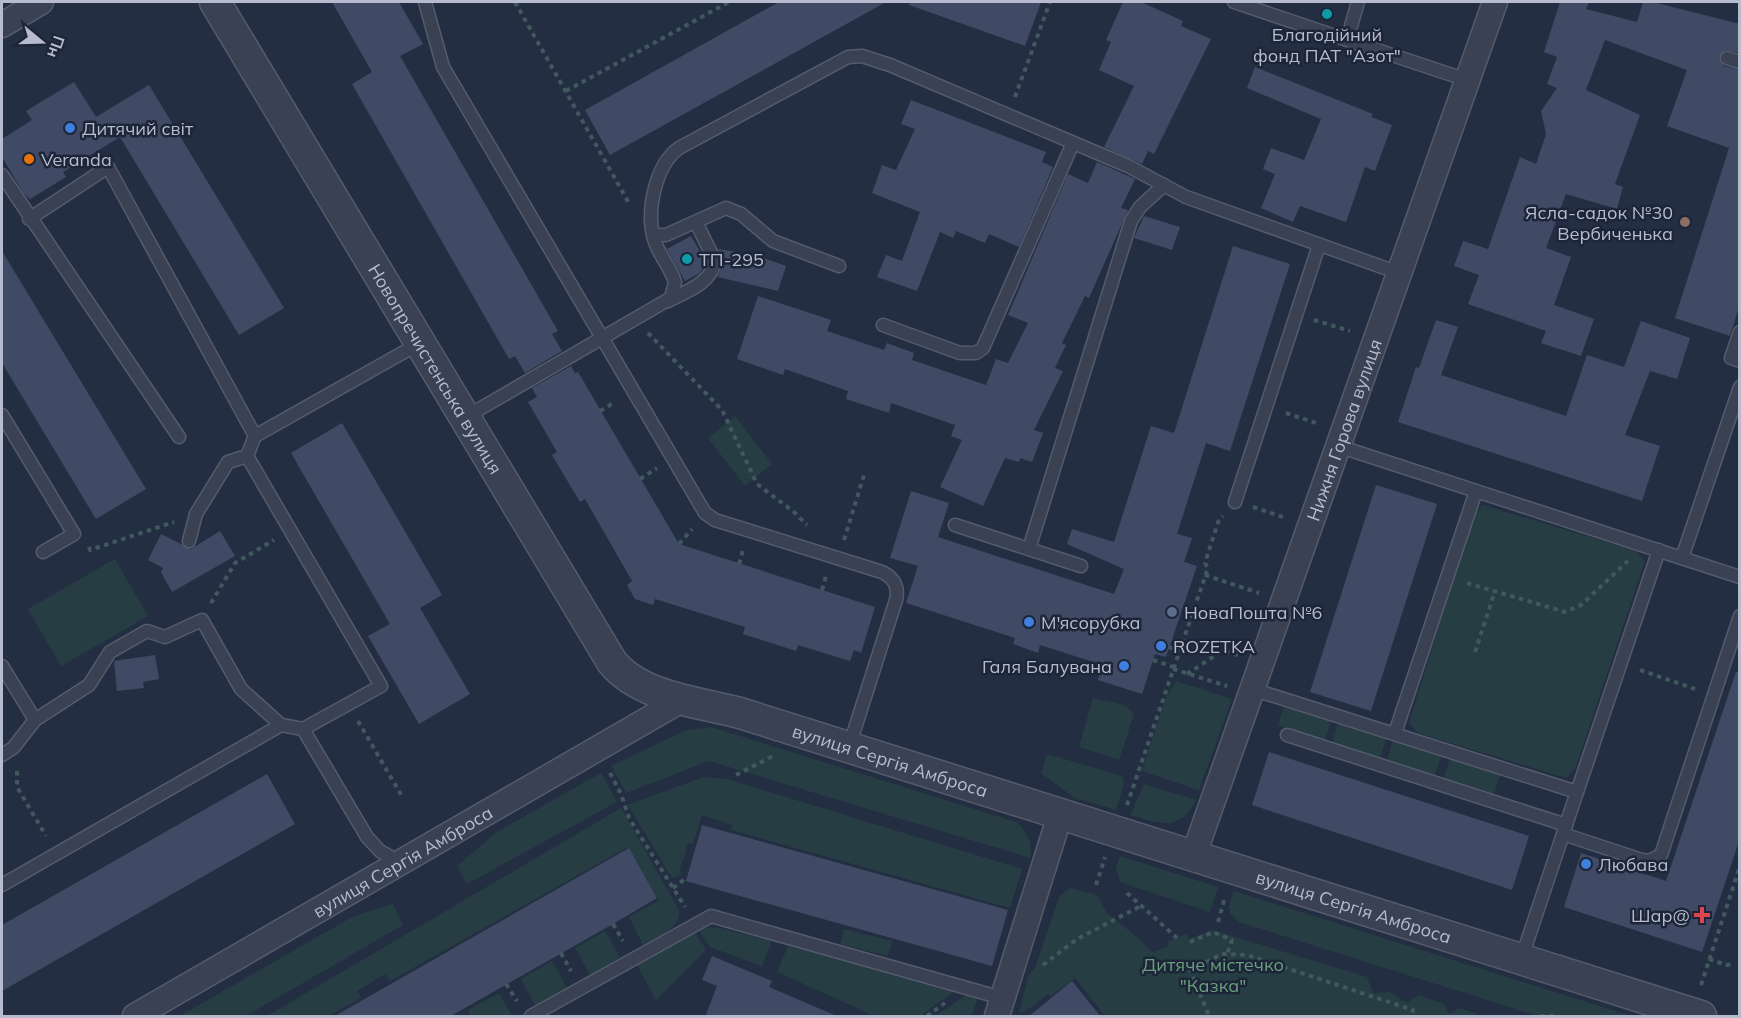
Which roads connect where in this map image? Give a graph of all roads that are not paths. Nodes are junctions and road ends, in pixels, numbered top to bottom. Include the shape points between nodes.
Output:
1 (41, 2) edge
2 (215, 2) edge
3 (425, 2) edge
4 (1234, 2) edge
5 (1358, 2) edge
6 (1495, 2) edge
7 (2, 25) edge
8 (1347, 40) junction
9 (1726, 58) dead end
10 (1740, 62) edge
11 (1467, 80) junction
12 (1073, 143) junction
13 (2, 175) edge
14 (1164, 185) junction
15 (29, 219) junction
16 (696, 222) junction
17 (653, 236) junction
18 (1319, 245) junction
19 (839, 266) dead end
20 (1399, 273) junction
21 (664, 304) junction
22 (883, 325) dead end
23 (1740, 332) edge
24 (603, 339) junction
25 (420, 343) junction
26 (1740, 361) edge
27 (1740, 387) edge
28 (2, 415) edge
29 (464, 418) junction
30 (255, 436) junction
31 (179, 437) dead end
32 (1340, 438) junction
33 (247, 456) junction
34 (1476, 491) junction
35 (1236, 502) road end
36 (956, 525) dead end
37 (189, 541) dead end
38 (1029, 549) junction
39 (1659, 550) junction
40 (43, 552) dead end
41 (1682, 558) junction
42 (1081, 566) dead end
43 (1740, 577) edge
44 (1740, 616) edge
45 (2, 666) edge
46 (1251, 691) junction
47 (685, 698) junction
48 (35, 720) junction
49 (281, 725) junction
50 (303, 729) junction
51 (1395, 733) junction
52 (1287, 735) dead end
53 (849, 749) junction
54 (2, 755) edge
55 (1577, 792) junction
56 (1060, 815) junction
57 (1564, 829) junction
58 (1193, 857) junction
59 (401, 863) junction
60 (2, 885) edge
61 (1521, 960) junction
62 (1700, 1004) edge
63 (999, 1007) edge
64 (135, 1017) edge
65 (531, 1017) edge

1 - 7 street
2 - 25 street, Новопречистенська вулиця
3 - 24 lane via 443,67
4 - 8 lane
5 - 8 lane
6 - 11 street, Нижня Горова вулиця
8 - 11 lane
9 - 10 lane
11 - 20 street, Нижня Горова вулиця
12 - 14 lane
12 - 17 lane via 890,65 862,56 842,59 672,153 658,174
12 - 22 lane via 983,348 976,353 960,353
13 - 15 lane
14 - 18 lane via 1196,201
14 - 38 lane via 1131,221
15 - 30 lane via 108,167
15 - 31 lane
16 - 17 lane via 666,235
16 - 19 lane via 726,208 733,209 773,242
16 - 21 lane via 715,261 714,268 704,281
17 - 21 lane via 675,282
18 - 20 lane
18 - 35 lane
20 - 32 street, Нижня Горова вулиця
21 - 24 lane
23 - 26 lane via 1731,358
24 - 29 lane
24 - 53 lane via 705,513 715,520 882,572 895,583 898,591
25 - 29 street, Новопречистенська вулиця
25 - 30 lane
27 - 41 lane
28 - 40 lane via 74,534
29 - 47 street, Новопречистенська вулиця via 619,672 637,684
30 - 33 lane
32 - 34 lane
32 - 46 street, Нижня Горова вулиця
33 - 37 lane via 228,462 196,514
33 - 50 lane via 381,686
34 - 39 lane
34 - 51 lane
36 - 38 lane
38 - 42 lane
39 - 41 lane
39 - 55 lane
41 - 43 lane
44 - 57 lane via 1661,855 1642,860
45 - 48 lane
46 - 51 lane
46 - 58 street, Нижня Горова вулиця
47 - 53 street, вулиця Сергія Амброса
47 - 59 street, вулиця Сергія Амброса
48 - 49 lane via 89,685 110,652 147,631 165,637 202,620 241,689
48 - 54 lane
49 - 50 lane
49 - 60 lane
50 - 59 lane via 367,837 380,851
51 - 55 lane
52 - 57 lane
53 - 56 street, вулиця Сергія Амброса
55 - 57 lane
56 - 58 street, вулиця Сергія Амброса
56 - 63 street
57 - 61 lane
58 - 61 street, вулиця Сергія Амброса
59 - 64 street, вулиця Сергія Амброса
61 - 62 street, вулиця Сергія Амброса
63 - 65 lane via 711,916

